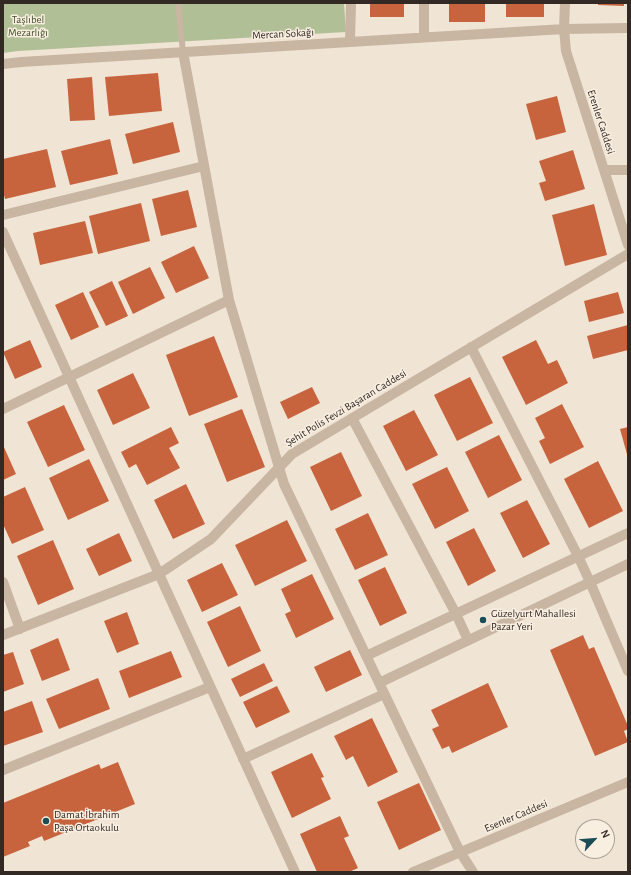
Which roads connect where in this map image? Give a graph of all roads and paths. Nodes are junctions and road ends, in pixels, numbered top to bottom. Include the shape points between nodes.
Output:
1 (178, 3) edge
2 (352, 3) edge
3 (424, 3) edge
4 (564, 3) edge
5 (628, 28) edge
6 (564, 29) junction
7 (424, 37) junction
8 (350, 42) junction
9 (183, 52) junction
10 (3, 64) edge
11 (204, 166) junction
12 (604, 170) junction
13 (628, 170) edge
14 (3, 215) edge
15 (3, 232) edge
16 (628, 245) edge
17 (628, 254) edge
18 (229, 300) junction
19 (471, 347) junction
20 (69, 378) junction
21 (3, 409) edge
22 (352, 418) junction
23 (279, 467) junction
24 (628, 533) edge
25 (578, 556) junction
26 (628, 564) edge
27 (159, 574) junction
28 (3, 582) edge
29 (590, 582) junction
30 (456, 614) junction
31 (20, 629) junction
32 (3, 635) edge
33 (468, 640) junction
34 (366, 656) junction
35 (628, 671) edge
36 (379, 683) junction
37 (210, 687) junction
38 (384, 694) junction
39 (243, 759) junction
40 (3, 770) edge
41 (628, 782) edge
42 (460, 852) junction
43 (295, 872) edge
44 (413, 872) edge
45 (473, 872) edge

1 - 9 lane
2 - 8 street
3 - 7 street
4 - 6 street, Erenler Caddesi
5 - 6 street, Mercan Sokağı
6 - 7 street, Mercan Sokağı
6 - 12 street, Erenler Caddesi via 566,51
7 - 8 street, Mercan Sokağı
8 - 9 street, Mercan Sokağı
9 - 10 street, Mercan Sokağı
9 - 11 street
11 - 14 street
11 - 18 street
12 - 13 street
12 - 16 street, Erenler Caddesi
15 - 20 street
17 - 19 street, Şehit Polis Fevzi Başaran Caddesi
18 - 20 street
18 - 23 street
19 - 22 street, Şehit Polis Fevzi Başaran Caddesi
19 - 25 street
20 - 21 street
20 - 27 street
22 - 23 street, Şehit Polis Fevzi Başaran Caddesi via 292,454
22 - 30 street
23 - 27 street, Şehit Polis Fevzi Başaran Caddesi via 211,539
23 - 34 street via 284,484
24 - 25 street
25 - 29 street
25 - 30 street
26 - 29 street
27 - 31 street, Şehit Polis Fevzi Başaran Caddesi
27 - 37 street
28 - 31 street
29 - 33 street
29 - 35 street
30 - 33 street
30 - 34 street
31 - 32 street, Şehit Polis Fevzi Başaran Caddesi
33 - 36 street
34 - 36 street
36 - 38 street
37 - 39 street
37 - 40 street
38 - 39 street
38 - 42 street
39 - 43 street
41 - 42 street, Esenler Caddesi
42 - 44 street, Esenler Caddesi
42 - 45 street

